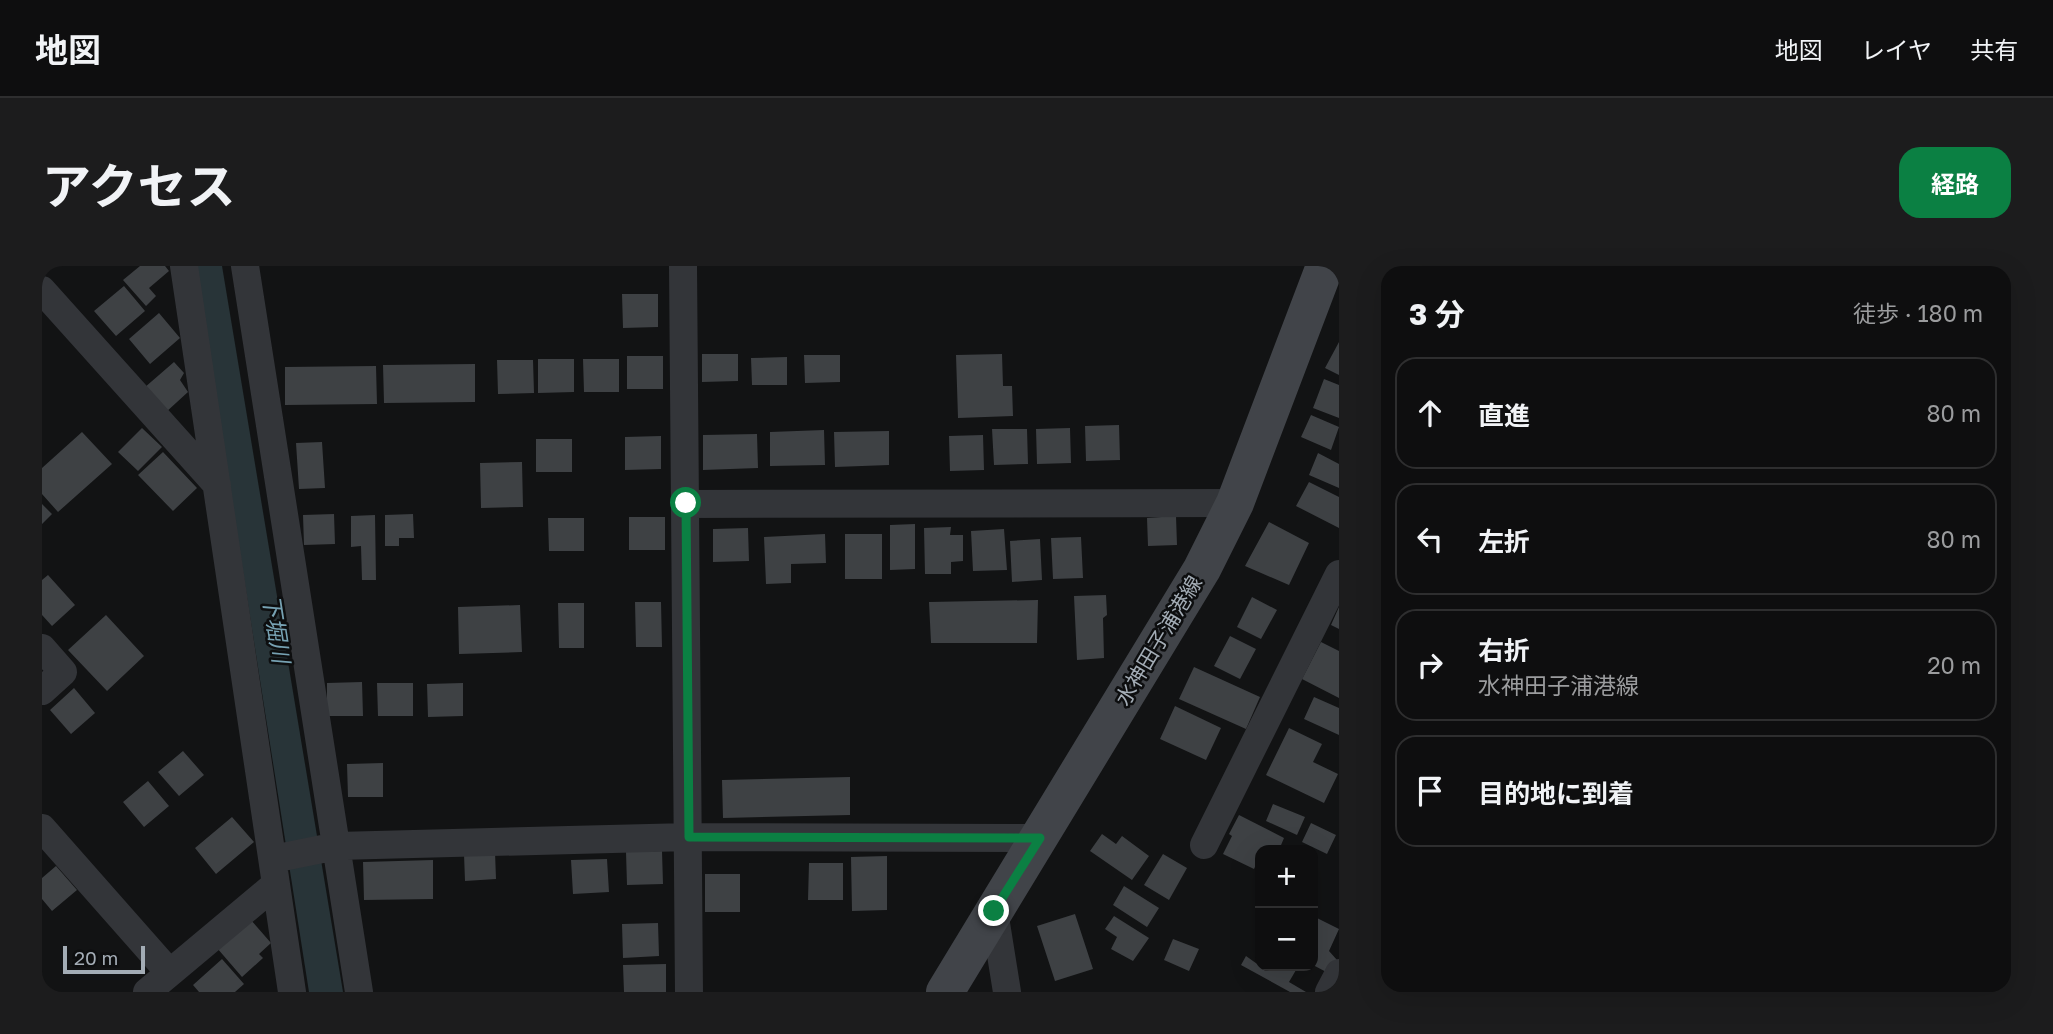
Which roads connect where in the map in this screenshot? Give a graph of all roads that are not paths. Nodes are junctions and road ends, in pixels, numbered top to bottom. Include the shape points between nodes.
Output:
1 (184, 266) edge
2 (245, 266) edge
3 (683, 266) edge
4 (1325, 266) edge
5 (42, 290) edge
6 (217, 485) junction
7 (686, 503) junction
8 (1235, 503) junction
9 (1339, 574) edge
10 (42, 648) edge
11 (42, 691) edge
12 (42, 828) edge
13 (689, 837) junction
14 (1040, 838) junction
15 (1204, 845) dead end
16 (337, 846) junction
17 (274, 871) junction
18 (994, 911) junction
19 (169, 972) junction
20 (1339, 973) edge
21 (147, 992) edge
22 (292, 992) edge
23 (359, 992) edge
24 (689, 992) edge
25 (945, 992) edge
26 (1007, 992) edge
27 (1329, 992) edge

1 - 6 street
2 - 16 street
3 - 7 street
4 - 8 main road, 水神田子浦港線
5 - 6 street
6 - 17 street
7 - 8 street
7 - 13 street
8 - 14 main road, 水神田子浦港線 via 1202,569
9 - 15 street
10 - 11 street via 63,672
12 - 19 street
13 - 14 street
13 - 16 street
13 - 24 street
14 - 18 main road, 水神田子浦港線
16 - 17 street
16 - 23 street
17 - 19 street
17 - 22 street
18 - 25 main road, 水神田子浦港線
18 - 26 street
19 - 21 street
20 - 27 street

